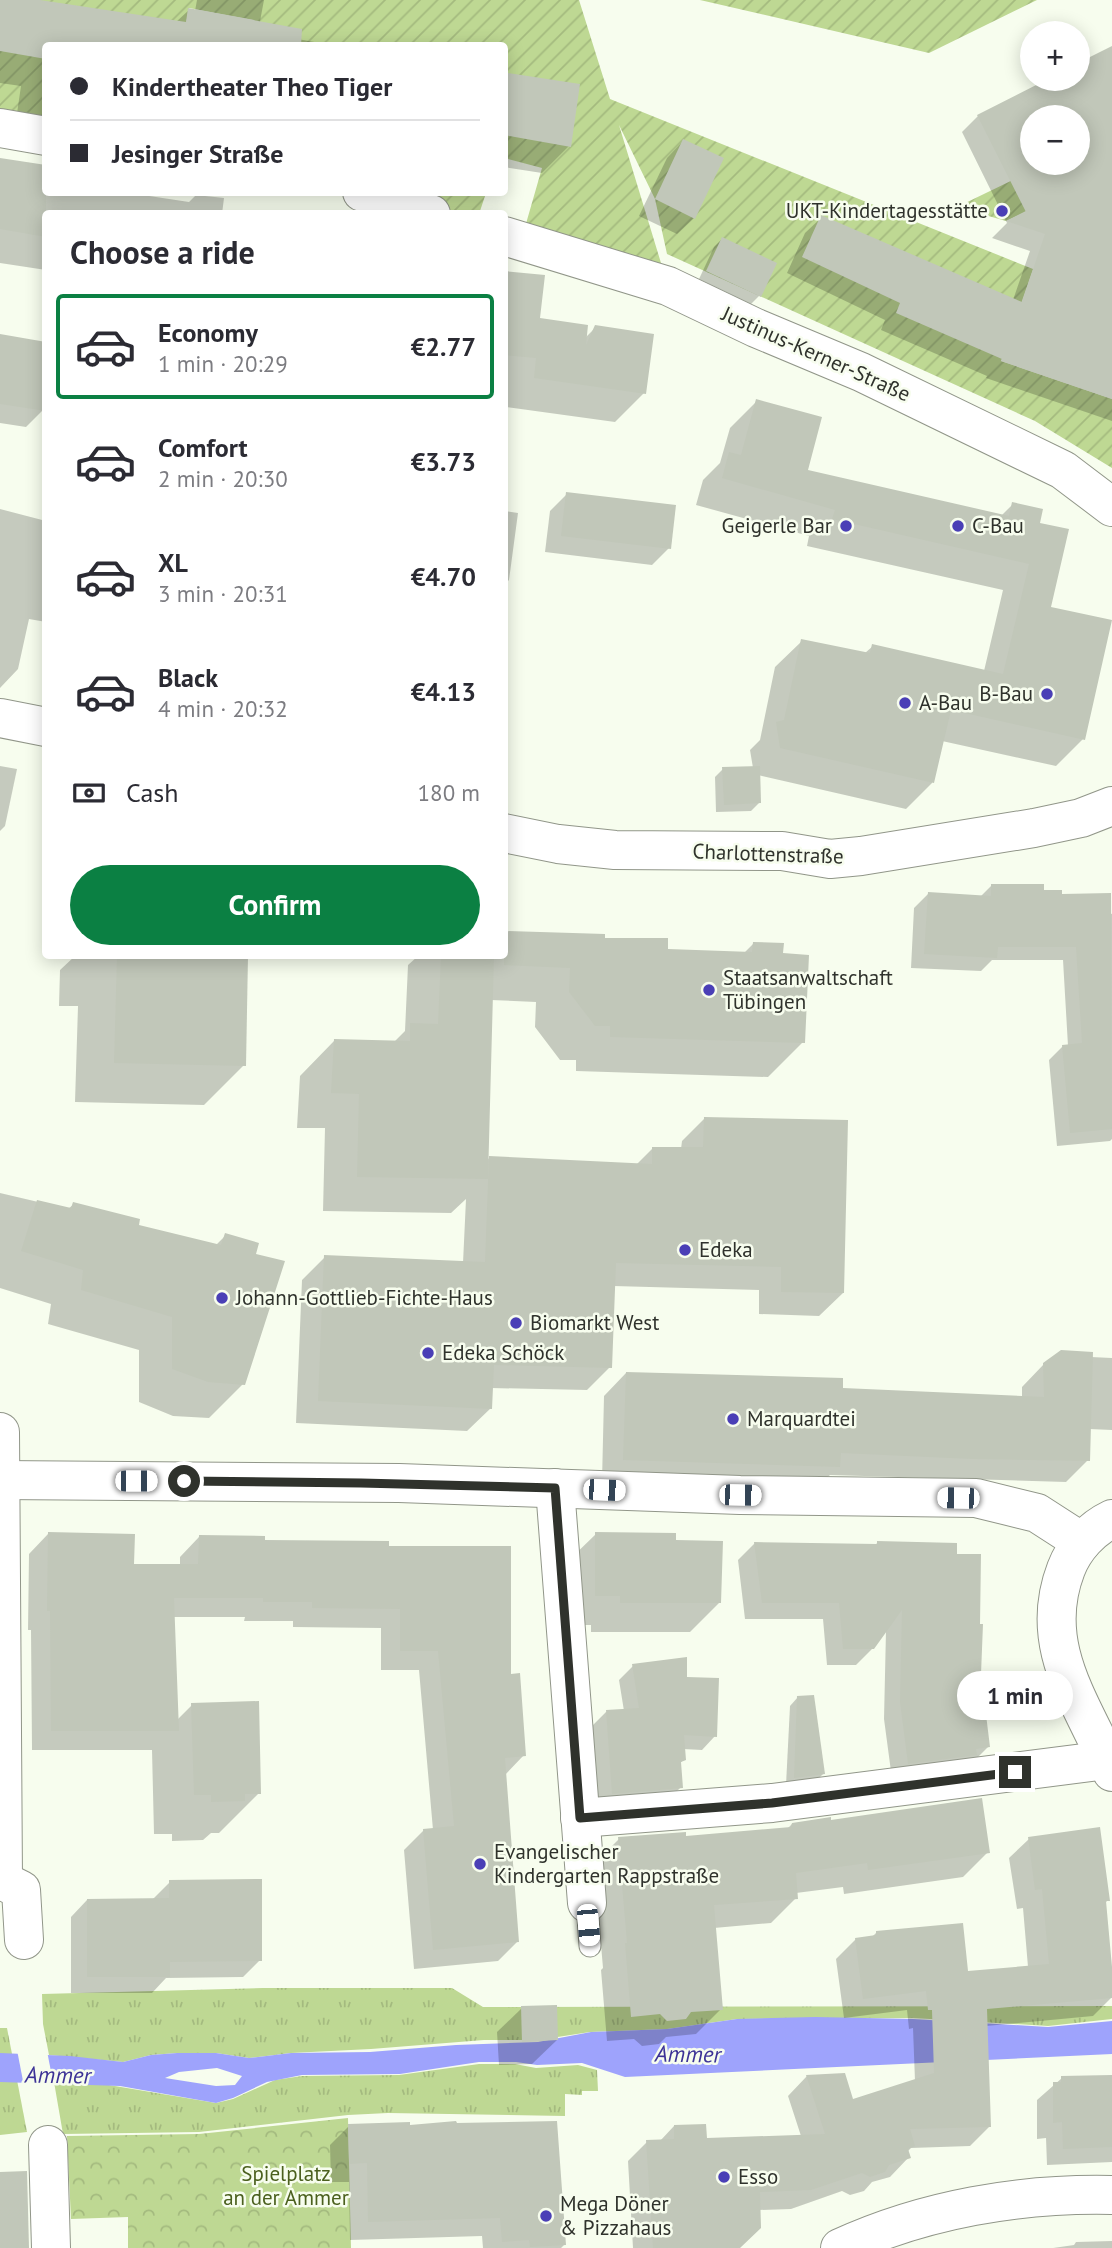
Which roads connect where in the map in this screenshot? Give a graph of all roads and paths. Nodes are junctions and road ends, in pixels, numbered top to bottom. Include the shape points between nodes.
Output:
1 (0, 128) edge
2 (42, 134) edge
3 (375, 196) edge
4 (418, 210) edge
5 (508, 237) edge
6 (1112, 507) edge
7 (0, 718) edge
8 (42, 726) edge
9 (1112, 806) edge
10 (508, 834) edge
11 (0, 1432) edge
12 (0, 1480) edge
13 (555, 1488) junction
14 (1112, 1519) edge
15 (1082, 1542) junction
16 (1106, 1749) edge
17 (580, 1818) junction
18 (587, 1903) joint
19 (24, 1940) dead end
20 (590, 1946) dead end
21 (48, 2145) dead end
22 (1112, 2195) edge
23 (51, 2248) edge
24 (840, 2248) edge

1 - 2 street
3 - 4 street
5 - 6 street, Justinus-Kerner-Straße via 668,286 861,372 1063,470
7 - 8 street
9 - 10 street, Charlottenstraße via 1034,828 830,859 782,851 615,850
11 - 12 street
12 - 13 street
12 - 19 street via 3,1881 21,1890
13 - 15 street via 976,1498 1037,1513
13 - 17 street
14 - 15 street
15 - 16 street via 1058,1589 1056,1624 1060,1655 1074,1695
16 - 17 street via 772,1803
17 - 18 street
18 - 20 lane
21 - 23 street
22 - 24 street via 1066,2195 971,2207 899,2225

